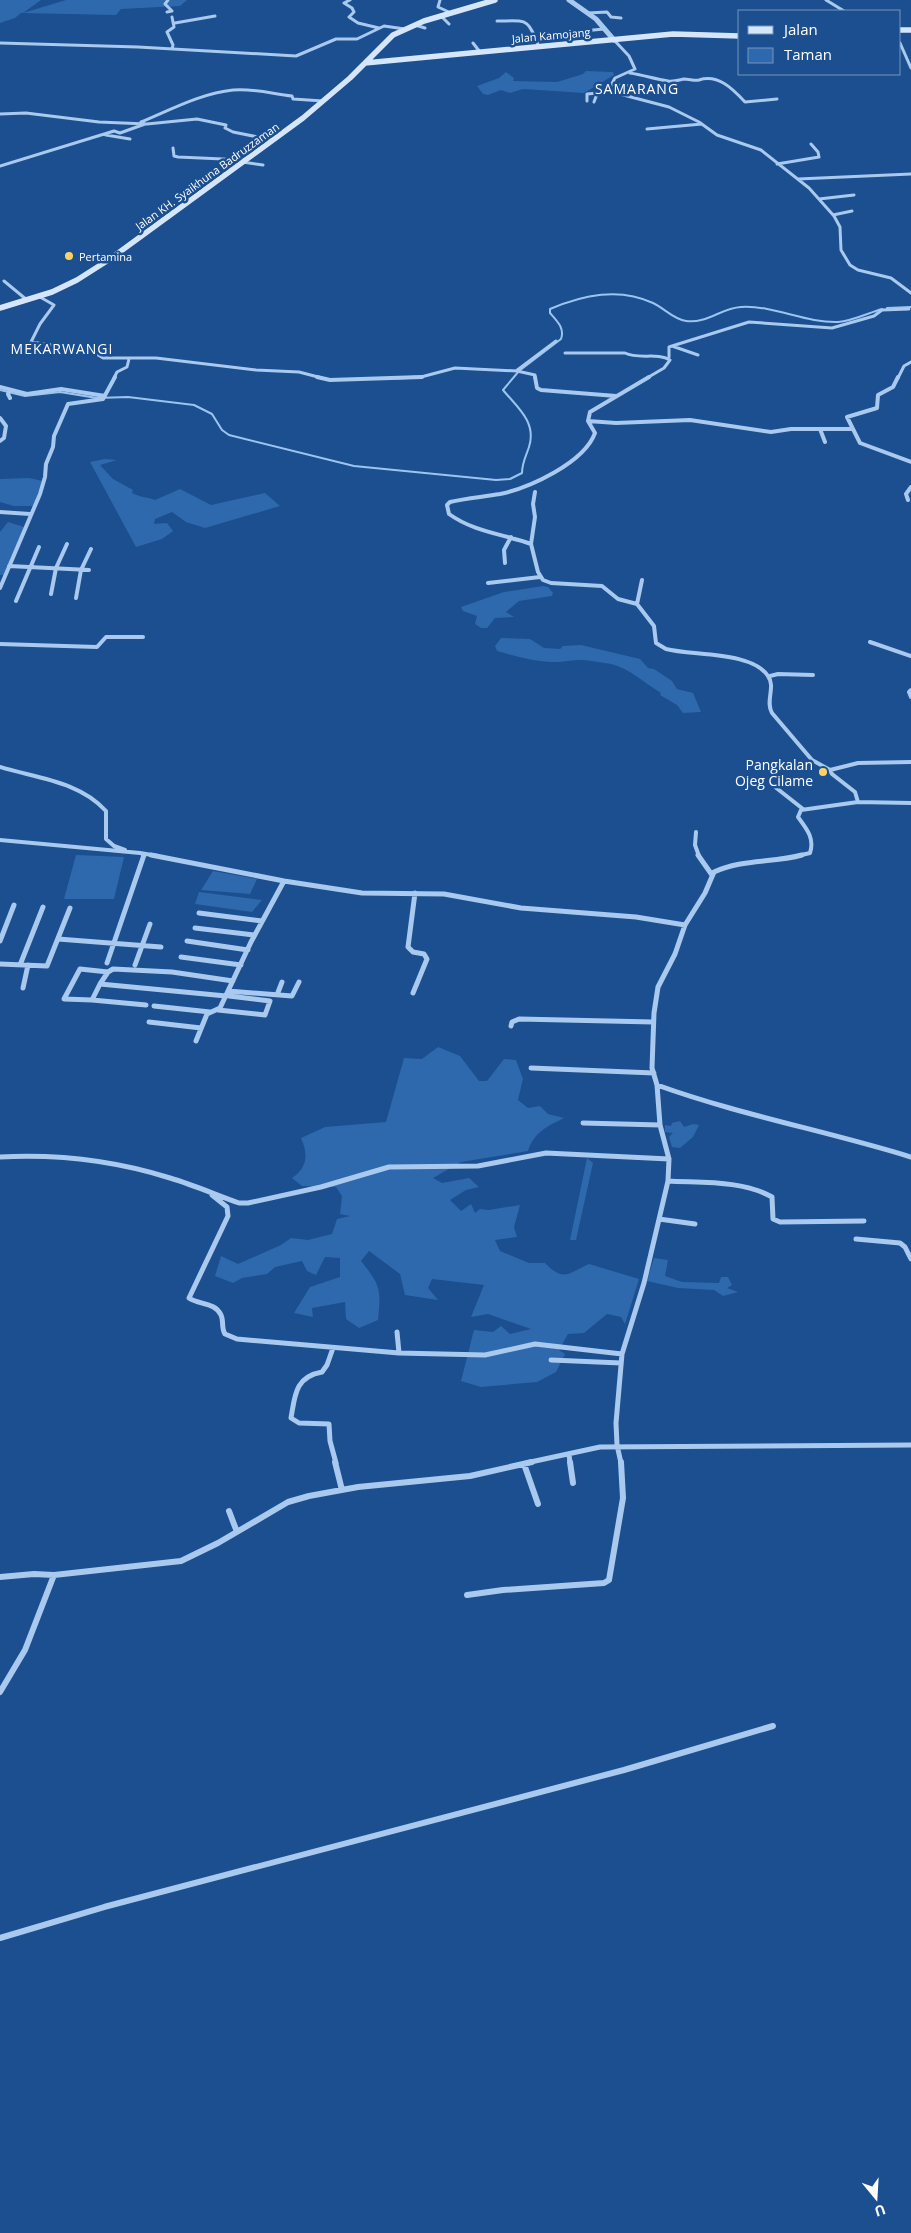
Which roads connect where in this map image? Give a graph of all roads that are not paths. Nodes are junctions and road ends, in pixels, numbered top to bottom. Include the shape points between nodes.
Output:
1 (168, 0) edge
2 (350, 0) edge
3 (440, 0) edge
4 (495, 0) edge
5 (569, 0) edge
6 (826, 0) edge
7 (842, 10) edge
8 (167, 12) dead end
9 (451, 13) junction
10 (588, 13) junction
11 (215, 16) dead end
12 (441, 16) junction
13 (172, 17) dead end
14 (621, 18) dead end
15 (497, 21) dead end
16 (175, 23) junction
17 (449, 24) dead end
18 (414, 25) junction
19 (425, 28) dead end
20 (379, 29) junction
21 (405, 29) junction
22 (604, 29) junction
23 (562, 33) dead end
24 (738, 36) edge
25 (614, 40) junction
26 (0, 42) edge
27 (473, 43) dead end
28 (901, 45) edge
29 (539, 47) junction
30 (172, 49) junction
31 (480, 52) junction
32 (365, 63) junction
33 (911, 68) edge
34 (629, 73) junction
35 (633, 86) dead end
36 (610, 88) junction
37 (598, 93) junction
38 (777, 99) dead end
39 (323, 101) junction
40 (587, 101) dead end
41 (594, 102) dead end
42 (0, 114) edge
43 (141, 122) junction
44 (146, 123) junction
45 (702, 124) junction
46 (647, 129) dead end
47 (105, 134) junction
48 (130, 139) dead end
49 (273, 140) junction
50 (811, 144) dead end
51 (173, 148) dead end
52 (243, 161) junction
53 (776, 164) junction
54 (263, 165) dead end
55 (0, 166) edge
56 (911, 174) edge
57 (798, 179) junction
58 (854, 196) dead end
59 (819, 200) junction
60 (852, 211) dead end
61 (833, 215) junction
62 (4, 282) dead end
63 (911, 293) edge
64 (40, 297) junction
65 (28, 300) junction
66 (911, 303) edge
67 (0, 308) edge
68 (909, 308) edge
69 (556, 341) dead end
70 (672, 346) junction
71 (565, 353) dead end
72 (698, 355) dead end
73 (668, 357) junction
74 (129, 359) junction
75 (911, 362) edge
76 (518, 372) junction
77 (0, 387) edge
78 (618, 397) junction
79 (104, 398) junction
80 (0, 418) edge
81 (588, 421) junction
82 (820, 429) junction
83 (852, 429) junction
84 (0, 441) edge
85 (825, 442) dead end
86 (911, 462) edge
87 (911, 487) edge
88 (535, 492) dead end
89 (908, 500) dead end
90 (0, 512) edge
91 (30, 514) junction
92 (511, 537) junction
93 (67, 544) dead end
94 (531, 544) junction
95 (39, 547) dead end
96 (91, 549) dead end
97 (505, 563) dead end
98 (9, 566) junction
99 (30, 567) junction
100 (56, 568) junction
101 (82, 570) junction
102 (89, 570) dead end
103 (540, 577) junction
104 (642, 580) dead end
105 (488, 583) dead end
106 (0, 588) edge
107 (51, 594) dead end
108 (76, 598) dead end
109 (16, 602) dead end
110 (637, 604) junction
111 (143, 637) dead end
112 (870, 642) dead end
113 (0, 644) edge
114 (911, 656) edge
115 (813, 675) dead end
116 (770, 676) junction
117 (911, 690) edge
118 (911, 697) edge
119 (911, 762) edge
120 (0, 767) edge
121 (830, 770) junction
122 (770, 783) dead end
123 (858, 802) junction
124 (911, 803) edge
125 (803, 809) junction
126 (696, 832) dead end
127 (0, 840) edge
128 (132, 853) junction
129 (144, 854) junction
130 (712, 875) junction
131 (284, 881) junction
132 (415, 893) junction
133 (14, 905) dead end
134 (43, 907) dead end
135 (70, 908) dead end
136 (199, 913) dead end
137 (262, 921) junction
138 (150, 924) dead end
139 (685, 924) junction
140 (195, 928) dead end
141 (254, 935) junction
142 (58, 939) junction
143 (0, 941) edge
144 (187, 941) dead end
145 (114, 943) junction
146 (142, 945) junction
147 (161, 947) dead end
148 (248, 950) junction
149 (181, 957) dead end
150 (107, 963) dead end
151 (0, 964) edge
152 (20, 965) junction
153 (28, 965) junction
154 (135, 965) dead end
155 (241, 965) junction
156 (108, 972) junction
157 (233, 981) junction
158 (282, 982) dead end
159 (299, 982) dead end
160 (100, 984) junction
161 (23, 988) dead end
162 (413, 993) dead end
163 (228, 994) junction
164 (277, 995) junction
165 (92, 1000) junction
166 (146, 1005) dead end
167 (154, 1006) dead end
168 (218, 1010) junction
169 (210, 1012) junction
170 (149, 1022) dead end
171 (653, 1022) junction
172 (511, 1026) dead end
173 (201, 1028) junction
174 (196, 1041) dead end
175 (531, 1068) dead end
176 (654, 1073) junction
177 (657, 1085) junction
178 (583, 1124) dead end
179 (660, 1124) junction
180 (0, 1157) edge
181 (911, 1157) edge
182 (669, 1159) junction
183 (668, 1181) junction
184 (210, 1193) junction
185 (659, 1220) junction
186 (864, 1221) dead end
187 (695, 1224) dead end
188 (856, 1239) dead end
189 (911, 1259) edge
190 (397, 1332) dead end
191 (332, 1348) junction
192 (399, 1353) junction
193 (622, 1354) junction
194 (551, 1360) dead end
195 (621, 1363) junction
196 (617, 1445) junction
197 (911, 1446) edge
198 (569, 1454) junction
199 (524, 1464) junction
200 (573, 1484) dead end
201 (342, 1490) junction
202 (538, 1504) dead end
203 (229, 1511) dead end
204 (237, 1532) junction
205 (54, 1575) junction
206 (0, 1577) edge
207 (467, 1596) dead end
208 (0, 1692) edge
209 (773, 1726) dead end
210 (0, 1938) edge

1 - 8 street via 165,4 172,10
2 - 20 street via 344,2 354,12 349,17
3 - 9 street via 438,7
4 - 9 main road, Jalan KH. Syaikhuna Badruzzaman
5 - 10 street
6 - 7 street
9 - 12 main road, Jalan KH. Syaikhuna Badruzzaman
10 - 14 street via 608,12 611,17
10 - 22 street
11 - 16 street
12 - 17 street
12 - 18 main road, Jalan KH. Syaikhuna Badruzzaman
13 - 16 street
15 - 29 street via 525,21 530,25
16 - 30 street via 167,32
18 - 19 street
18 - 21 main road, Jalan KH. Syaikhuna Badruzzaman
20 - 21 street via 388,26
20 - 30 street via 355,39 335,39 298,56
21 - 32 main road, Jalan KH. Syaikhuna Badruzzaman via 393,35
22 - 23 street
22 - 25 street
24 - 25 main road, Jalan Kamojang via 676,34
25 - 29 main road, Jalan Kamojang
25 - 34 street via 629,56 634,67
26 - 30 street
27 - 31 street
28 - 33 street
29 - 31 main road, Jalan Kamojang
31 - 32 main road, Jalan Kamojang
32 - 39 main road, Jalan KH. Syaikhuna Badruzzaman
34 - 36 street via 615,78
34 - 38 street via 674,82 704,77 717,79 732,88 745,102
35 - 36 street
36 - 37 street
36 - 45 street via 624,97 669,107
37 - 40 street via 587,94
37 - 41 street
39 - 43 street via 293,99 293,96 263,91 232,90 215,92
39 - 49 main road, Jalan KH. Syaikhuna Badruzzaman
42 - 43 street via 112,123
43 - 44 street
44 - 47 street via 120,133
44 - 49 street via 215,122 226,125 225,128 233,132
45 - 46 street
45 - 53 street via 717,135 760,150
47 - 48 street
47 - 55 street
49 - 52 main road, Jalan KH. Syaikhuna Badruzzaman
50 - 53 street via 819,157
51 - 52 street via 174,156 178,158
52 - 54 street
52 - 64 main road, Jalan KH. Syaikhuna Badruzzaman via 110,259 77,280
53 - 57 street
56 - 57 street
57 - 59 street
58 - 59 street
59 - 61 street
60 - 61 street
61 - 63 street via 840,227 841,250 850,265 891,278
62 - 65 street
64 - 65 main road, Jalan KH. Syaikhuna Badruzzaman
64 - 74 street via 54,305 31,342 92,351 103,358
65 - 67 main road, Jalan KH. Syaikhuna Badruzzaman
66 - 68 street
68 - 70 street via 882,310 874,316 832,328 749,322
69 - 76 street
70 - 72 street
70 - 73 street
71 - 73 street
73 - 78 street via 670,361 664,368
74 - 76 street via 156,358 299,372 330,380 421,377 455,368
74 - 79 street via 127,367 117,372
75 - 83 street via 904,366 893,387 878,395 877,408 847,417
76 - 78 street via 535,375 536,388 540,390
77 - 79 street via 9,393 61,389
78 - 81 street via 596,407 590,412
79 - 91 street via 68,404 54,436 45,477
80 - 84 street via 6,426 4,438
81 - 82 street via 690,420 771,432
81 - 92 street via 595,433 594,438 582,452 550,475 513,491 447,505 449,514 485,534
82 - 83 street
82 - 85 street
83 - 86 street via 857,440 865,446
87 - 89 street via 906,494
88 - 94 street
90 - 91 street
91 - 98 street
92 - 94 street
92 - 97 street via 504,550
93 - 100 street
94 - 103 street
95 - 99 street
96 - 101 street
98 - 99 street
98 - 106 street
99 - 100 street
99 - 109 street
100 - 101 street
100 - 107 street
101 - 102 street
101 - 108 street
103 - 105 street
103 - 110 street via 551,583 602,586 618,600
104 - 110 street
110 - 116 street via 654,626 656,643 662,647 737,659
111 - 113 street via 106,637 97,647
112 - 114 street
115 - 116 street
116 - 121 street via 768,699 771,712 816,764
117 - 118 street
119 - 121 street via 860,764
120 - 128 street via 62,784 98,801 106,811 106,839
121 - 123 street via 855,792
122 - 125 street
123 - 124 street
123 - 125 street
125 - 130 street via 798,817 813,840 808,855 728,865
126 - 130 street via 695,852
127 - 128 street
128 - 129 street
129 - 131 street
129 - 145 street
130 - 139 street
131 - 132 street via 362,893
131 - 137 street
132 - 139 street via 457,895 521,908
132 - 162 street via 408,947 413,952 424,954 427,959
133 - 143 street
134 - 152 street
135 - 142 street
136 - 137 street
137 - 141 street
138 - 146 street
139 - 171 street via 675,954 658,987
140 - 141 street
141 - 148 street
142 - 145 street
142 - 153 street via 47,966
144 - 148 street
145 - 146 street
145 - 150 street
146 - 147 street
146 - 154 street
148 - 155 street
149 - 155 street
151 - 152 street
152 - 153 street
153 - 161 street
155 - 157 street
156 - 157 street via 113,969 172,972
156 - 160 street
156 - 165 street via 80,968 64,999
157 - 163 street
158 - 164 street
159 - 164 street via 292,996
160 - 163 street
160 - 165 street
163 - 164 street
163 - 168 street
163 - 168 street via 270,1001 265,1015
165 - 166 street
167 - 169 street
168 - 169 street
169 - 173 street
170 - 173 street
171 - 172 street via 519,1020 512,1022
171 - 176 street
173 - 174 street
175 - 176 street
176 - 177 street
177 - 179 street
177 - 181 street via 784,1124 810,1128
178 - 179 street
179 - 182 street
180 - 184 street via 38,1156 122,1167 158,1174
182 - 183 street
182 - 184 street via 546,1153 478,1166 389,1167 321,1187 248,1203
183 - 185 street
183 - 186 street via 722,1185 765,1193 772,1197 771,1216 775,1221
184 - 191 street via 229,1211 190,1294 191,1300 212,1305 218,1310 223,1332 232,1338
185 - 187 street
185 - 193 street
188 - 189 street via 900,1243
190 - 192 street
191 - 192 street
191 - 201 street via 322,1372 310,1374 297,1387 291,1418 299,1423 329,1424
192 - 193 street via 485,1355 535,1344
193 - 195 street
194 - 195 street
195 - 196 street
196 - 197 street via 662,1448
196 - 198 street
196 - 207 street via 623,1498 609,1580
198 - 199 street
198 - 200 street
199 - 201 street via 462,1477
199 - 202 street
201 - 204 street via 288,1502
203 - 204 street
204 - 205 street via 181,1561
205 - 206 street
205 - 208 street via 27,1649
209 - 210 street via 624,1770 104,1906

